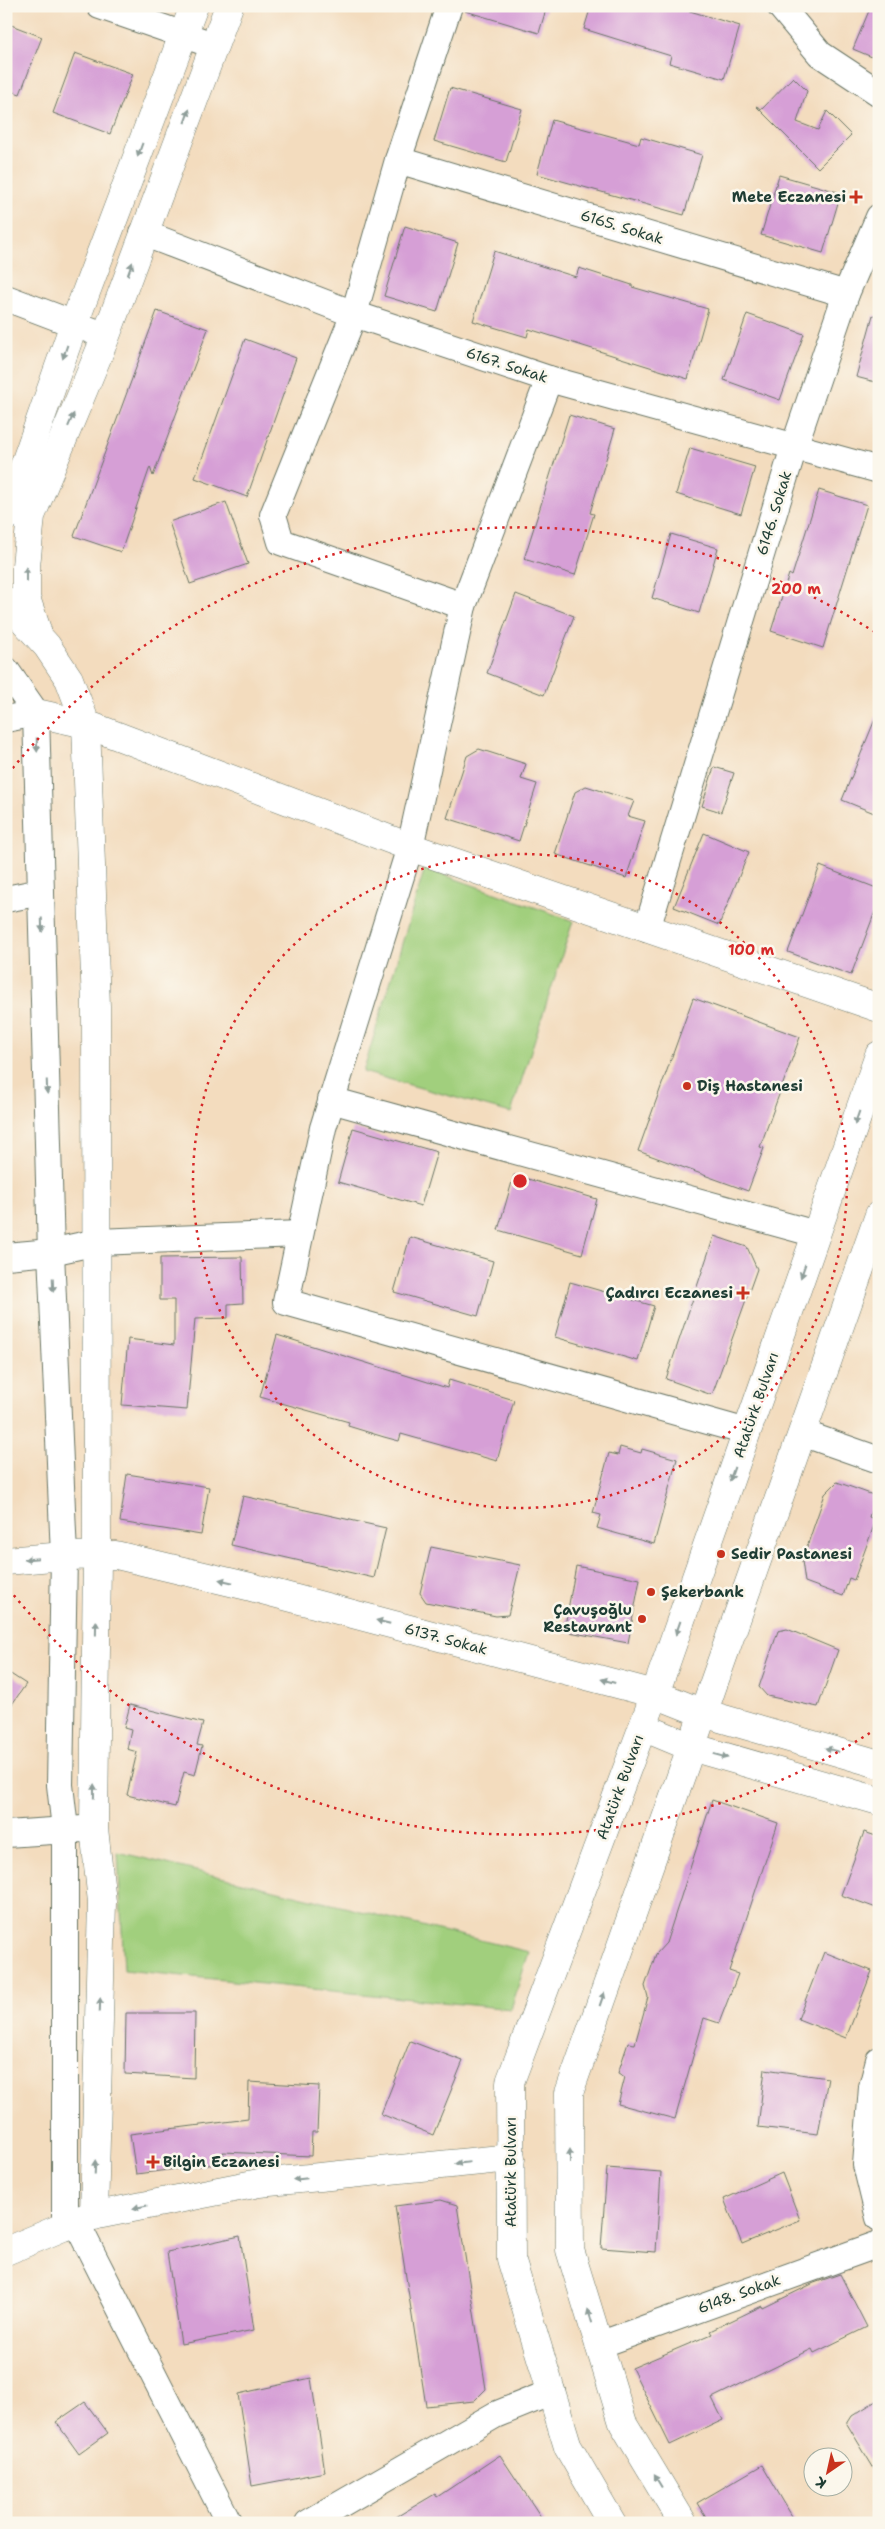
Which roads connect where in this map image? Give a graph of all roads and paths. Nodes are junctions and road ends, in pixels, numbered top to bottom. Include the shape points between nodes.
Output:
1 (100, 6) edge
2 (194, 6) edge
3 (229, 6) edge
4 (449, 6) edge
5 (780, 6) edge
6 (184, 35) junction
7 (213, 45) junction
8 (879, 93) edge
9 (398, 160) junction
10 (879, 217) edge
11 (144, 233) junction
12 (846, 294) junction
13 (6, 298) edge
14 (354, 314) junction
15 (74, 324) junction
16 (106, 336) junction
17 (549, 379) junction
18 (794, 447) junction
19 (879, 470) edge
20 (6, 517) edge
21 (6, 601) edge
22 (463, 606) junction
23 (40, 638) junction
24 (6, 670) edge
25 (36, 713) junction
26 (6, 719) edge
27 (86, 724) junction
28 (410, 847) junction
29 (41, 892) junction
30 (6, 899) edge
31 (647, 929) junction
32 (879, 1008) edge
33 (879, 1056) edge
34 (331, 1100) junction
35 (879, 1215) edge
36 (300, 1234) junction
37 (816, 1234) junction
38 (96, 1242) junction
39 (51, 1252) junction
40 (6, 1256) edge
41 (747, 1432) junction
42 (802, 1433) junction
43 (879, 1460) edge
44 (64, 1556) junction
45 (97, 1556) junction
46 (6, 1561) edge
47 (655, 1694) junction
48 (703, 1713) junction
49 (642, 1727) junction
50 (691, 1747) junction
51 (879, 1764) edge
52 (879, 1801) edge
53 (94, 1828) junction
54 (65, 1830) junction
55 (6, 1834) edge
56 (879, 2060) edge
57 (511, 2158) junction
58 (879, 2218) edge
59 (78, 2222) junction
60 (879, 2244) edge
61 (6, 2251) edge
62 (599, 2345) junction
63 (552, 2392) junction
64 (229, 2523) edge
65 (308, 2523) edge
66 (612, 2523) edge
67 (683, 2523) edge

1 - 6 street
2 - 6 street
3 - 7 street
4 - 9 street
5 - 8 street via 820,54
6 - 7 street
6 -> 15 street
11 -> 7 street
9 - 12 street, 6165. Sokak
9 - 14 street
10 - 12 street, 6146. Sokak
11 - 14 street, 6167. Sokak
16 -> 11 street
12 - 18 street, 6146. Sokak
13 - 15 street
14 - 17 street, 6167. Sokak
14 - 22 street via 273,515 281,542
15 - 16 street
15 -> 20 street
23 -> 16 street via 26,598 31,516
17 - 18 street, 6167. Sokak
17 - 22 street
18 - 19 street, 6167. Sokak
18 - 31 street, 6146. Sokak
21 - 23 street
22 - 28 street
23 - 27 street via 69,679
24 - 25 street
25 - 26 street
25 - 27 street
25 -> 29 street
27 - 28 street
27 - 38 street via 96,1006
28 - 31 street
28 - 34 street
29 - 30 street
29 -> 39 street
31 - 32 street
33 -> 37 street, Atatürk Bulvarı
34 - 36 street
34 - 37 street
35 - 42 street
36 - 38 street
36 - 41 street via 286,1302
37 -> 41 street, Atatürk Bulvarı
38 - 39 street
38 - 45 street
39 - 40 street
39 -> 44 street
41 -> 47 street, Atatürk Bulvarı
42 - 43 street
42 - 48 street
44 - 45 street, 6137. Sokak
44 -> 46 street, 6137. Sokak
44 - 54 street via 60,1785
47 -> 45 street, 6137. Sokak via 251,1587 116,1555
53 -> 45 street
47 - 48 street, 6137. Sokak
47 - 49 street, Atatürk Bulvarı
48 - 50 street
51 -> 48 street, 6137. Sokak
49 - 50 street
49 - 57 street, Atatürk Bulvarı via 510,2082
50 -> 52 street
62 -> 50 street via 570,2250 569,2092
53 - 54 street
59 -> 53 street via 102,1902
54 - 55 street
54 - 59 street
56 - 58 street via 872,2087 866,2165
57 -> 59 street via 259,2183
57 - 63 street, Atatürk Bulvarı via 511,2259
59 - 61 street
59 - 64 street
60 - 62 street, 6148. Sokak
67 -> 62 street via 622,2423
63 - 65 street via 495,2415
63 - 66 street, Atatürk Bulvarı via 568,2447

